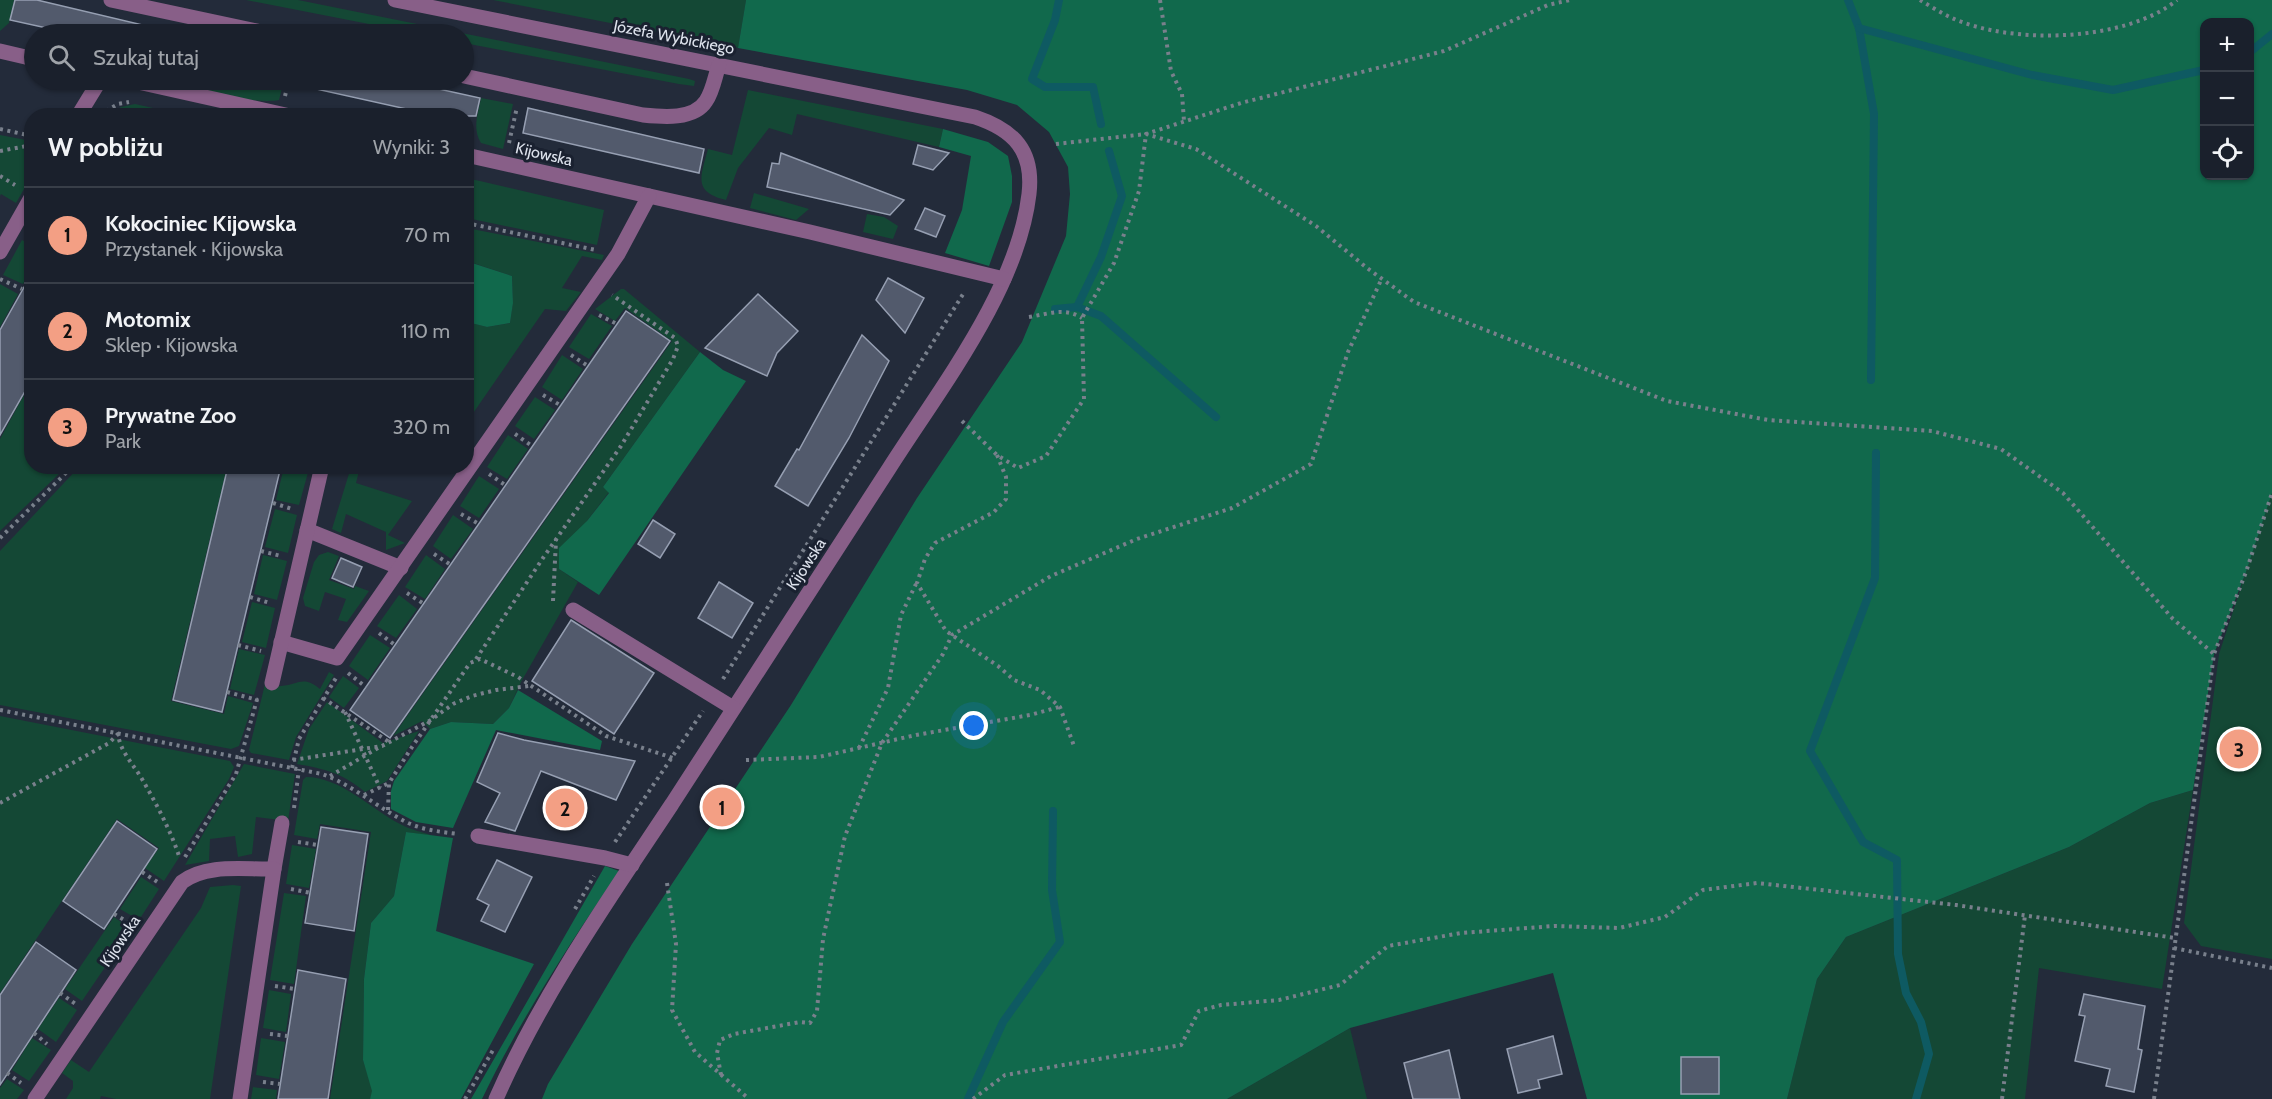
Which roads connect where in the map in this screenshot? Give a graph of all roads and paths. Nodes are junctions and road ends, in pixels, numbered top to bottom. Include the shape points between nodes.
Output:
1 (111, 0) edge
2 (395, 0) edge
3 (1160, 0) edge
4 (1570, 0) edge
5 (1920, 0) edge
6 (2177, 0) edge
7 (224, 24) edge
8 (0, 51) edge
9 (24, 56) edge
10 (719, 65) junction
11 (474, 78) edge
12 (522, 89) junction
13 (93, 90) edge
14 (174, 90) edge
15 (83, 108) edge
16 (254, 108) edge
17 (946, 111) joint
18 (1184, 122) junction
19 (0, 129) edge
20 (24, 134) edge
21 (1146, 134) junction
22 (1056, 144) dead end
23 (24, 146) edge
24 (0, 151) edge
25 (474, 157) edge
26 (504, 164) junction
27 (649, 196) junction
28 (24, 210) edge
29 (474, 225) edge
30 (0, 252) edge
31 (618, 254) junction
32 (0, 279) edge
33 (1004, 279) junction
34 (1382, 279) junction
35 (22, 289) dead end
36 (609, 294) dead end
37 (590, 310) dead end
38 (1029, 316) dead end
39 (1082, 318) junction
40 (617, 324) dead end
41 (562, 350) dead end
42 (588, 366) dead end
43 (535, 390) dead end
44 (561, 405) dead end
45 (962, 421) dead end
46 (508, 429) dead end
47 (532, 446) dead end
48 (997, 455) junction
49 (474, 462) edge
50 (481, 469) dead end
51 (64, 474) edge
52 (320, 474) edge
53 (466, 474) edge
54 (506, 485) dead end
55 (2272, 493) edge
56 (273, 503) dead end
57 (453, 509) dead end
58 (302, 512) dead end
59 (479, 524) dead end
60 (308, 530) junction
61 (0, 538) edge
62 (556, 539) junction
63 (425, 549) dead end
64 (261, 551) dead end
65 (291, 559) dead end
66 (451, 564) dead end
67 (401, 568) junction
68 (917, 583) junction
69 (398, 588) dead end
70 (250, 597) dead end
71 (424, 604) dead end
72 (280, 606) dead end
73 (573, 610) dead end
74 (555, 611) dead end
75 (371, 627) dead end
76 (952, 635) junction
77 (281, 642) junction
78 (238, 645) dead end
79 (395, 645) dead end
80 (269, 653) dead end
81 (2214, 654) junction
82 (476, 659) junction
83 (342, 669) dead end
84 (530, 686) junction
85 (266, 687) joint
86 (366, 687) dead end
87 (227, 692) dead end
88 (323, 698) dead end
89 (258, 700) junction
90 (1059, 707) junction
91 (733, 708) junction
92 (0, 710) edge
93 (345, 712) junction
94 (431, 720) junction
95 (118, 734) junction
96 (389, 742) junction
97 (882, 742) junction
98 (382, 746) junction
99 (1074, 746) dead end
100 (859, 748) junction
101 (362, 749) junction
102 (365, 756) junction
103 (242, 758) junction
104 (673, 758) dead end
105 (293, 760) dead end
106 (746, 760) dead end
107 (329, 776) junction
108 (389, 783) junction
109 (380, 788) junction
110 (363, 795) junction
111 (0, 802) edge
112 (388, 811) junction
113 (282, 823) dead end
114 (478, 836) joint
115 (289, 840) dead end
116 (318, 845) dead end
117 (632, 865) junction
118 (274, 869) junction
119 (142, 872) dead end
120 (667, 883) dead end
121 (165, 887) dead end
122 (282, 888) dead end
123 (310, 892) dead end
124 (114, 914) dead end
125 (2025, 915) junction
126 (137, 928) dead end
127 (2175, 938) junction
128 (2174, 948) junction
129 (2272, 968) edge
130 (267, 985) dead end
131 (295, 989) dead end
132 (60, 993) dead end
133 (82, 1009) dead end
134 (260, 1032) dead end
135 (34, 1033) dead end
136 (288, 1036) dead end
137 (55, 1050) dead end
138 (7, 1073) dead end
139 (721, 1075) junction
140 (261, 1082) dead end
141 (280, 1084) dead end
142 (32, 1094) edge
143 (240, 1099) edge
144 (496, 1099) edge
145 (749, 1099) edge
146 (973, 1099) edge
147 (2002, 1099) edge
148 (2154, 1099) edge

1 - 7 street
2 - 10 street, Józefa Wybickiego
3 - 18 path via 1170,62 1182,94
4 - 18 path via 1548,5 1444,51 1241,103
5 - 6 path via 1953,19 1986,28 2056,36 2136,22
8 - 9 street
10 - 12 street via 706,101 697,110 683,115 643,115
10 - 17 street, Józefa Wybickiego
11 - 12 street
12 - 26 path
13 - 15 street
14 - 16 street
17 - 33 street, Kijowska via 994,124 1011,135 1027,156 1030,173 1026,209
18 - 21 path
19 - 20 path
21 - 22 path
21 - 34 path via 1196,149 1316,226
21 - 39 path via 1139,190 1114,263
23 - 24 path
25 - 26 street, Kijowska
26 - 27 street, Kijowska
27 - 31 street
27 - 33 street, Kijowska
28 - 30 street
29 - 31 path
31 - 49 street
32 - 35 path
33 - 91 street, Kijowska via 971,340
34 - 76 path via 1348,352 1311,464 1232,508 1137,539 1051,576
34 - 81 path via 1414,302 1667,400 1768,420 1932,431 2001,449 2063,493 2173,619
36 - 62 path via 675,338 678,346 621,446
37 - 40 path
38 - 39 path via 1066,310
39 - 48 path via 1084,399 1046,456 1018,468
41 - 42 path
43 - 44 path
45 - 48 path
46 - 47 path
48 - 68 path via 1006,477 1006,499 994,512 935,543
50 - 54 path
51 - 61 path
52 - 60 street
53 - 67 street
55 - 81 path
56 - 58 path
57 - 59 path
60 - 67 street
60 - 77 street
62 - 74 path
62 - 82 path
63 - 66 path
64 - 65 path
67 - 77 street via 337,658
68 - 76 path
68 - 100 path via 901,615 888,688
69 - 71 path
70 - 72 path
73 - 91 street
75 - 79 path
76 - 90 path via 1014,680 1040,690
76 - 97 path
77 - 85 street
78 - 80 path
81 - 127 path
82 - 84 path via 484,659
82 - 94 path
83 - 86 path
84 - 94 path via 472,696
84 - 104 path via 606,736
85 - 89 path
87 - 89 path
88 - 93 path
89 - 103 path
90 - 97 path
90 - 99 path
91 - 117 street, Kijowska
92 - 95 path
93 - 96 path
93 - 101 path
94 - 96 path
94 - 108 path
95 - 103 path
95 - 103 path via 119,744 172,834 181,863
95 - 111 path
96 - 98 path
97 - 100 path
97 - 139 path via 845,836 823,939 817,1011 810,1023 734,1034 720,1040 717,1053
98 - 101 path
98 - 102 path
100 - 106 path via 819,756
101 - 102 path
101 - 105 path
102 - 107 path
102 - 109 path
103 - 107 path
107 - 110 path
108 - 109 path
108 - 112 path
109 - 110 path
110 - 112 path
112 - 114 path via 428,830
113 - 118 street
114 - 117 street
115 - 116 path
117 - 144 street, Kijowska via 575,950
118 - 142 street, Kijowska via 210,870 182,882
118 - 143 street
119 - 121 path
120 - 139 path via 676,944 672,1010 694,1052
122 - 123 path
124 - 126 path
125 - 127 path
125 - 146 path via 1757,883 1703,890 1665,917 1619,928 1554,926 1461,933 1388,946 1340,985 1279,1000 1199,1011 1181,1045 1005,1075
125 - 147 path
127 - 128 path
128 - 129 path
128 - 148 path
130 - 131 path
132 - 133 path
134 - 136 path
135 - 137 path
138 - 142 path
139 - 145 path
140 - 141 path

